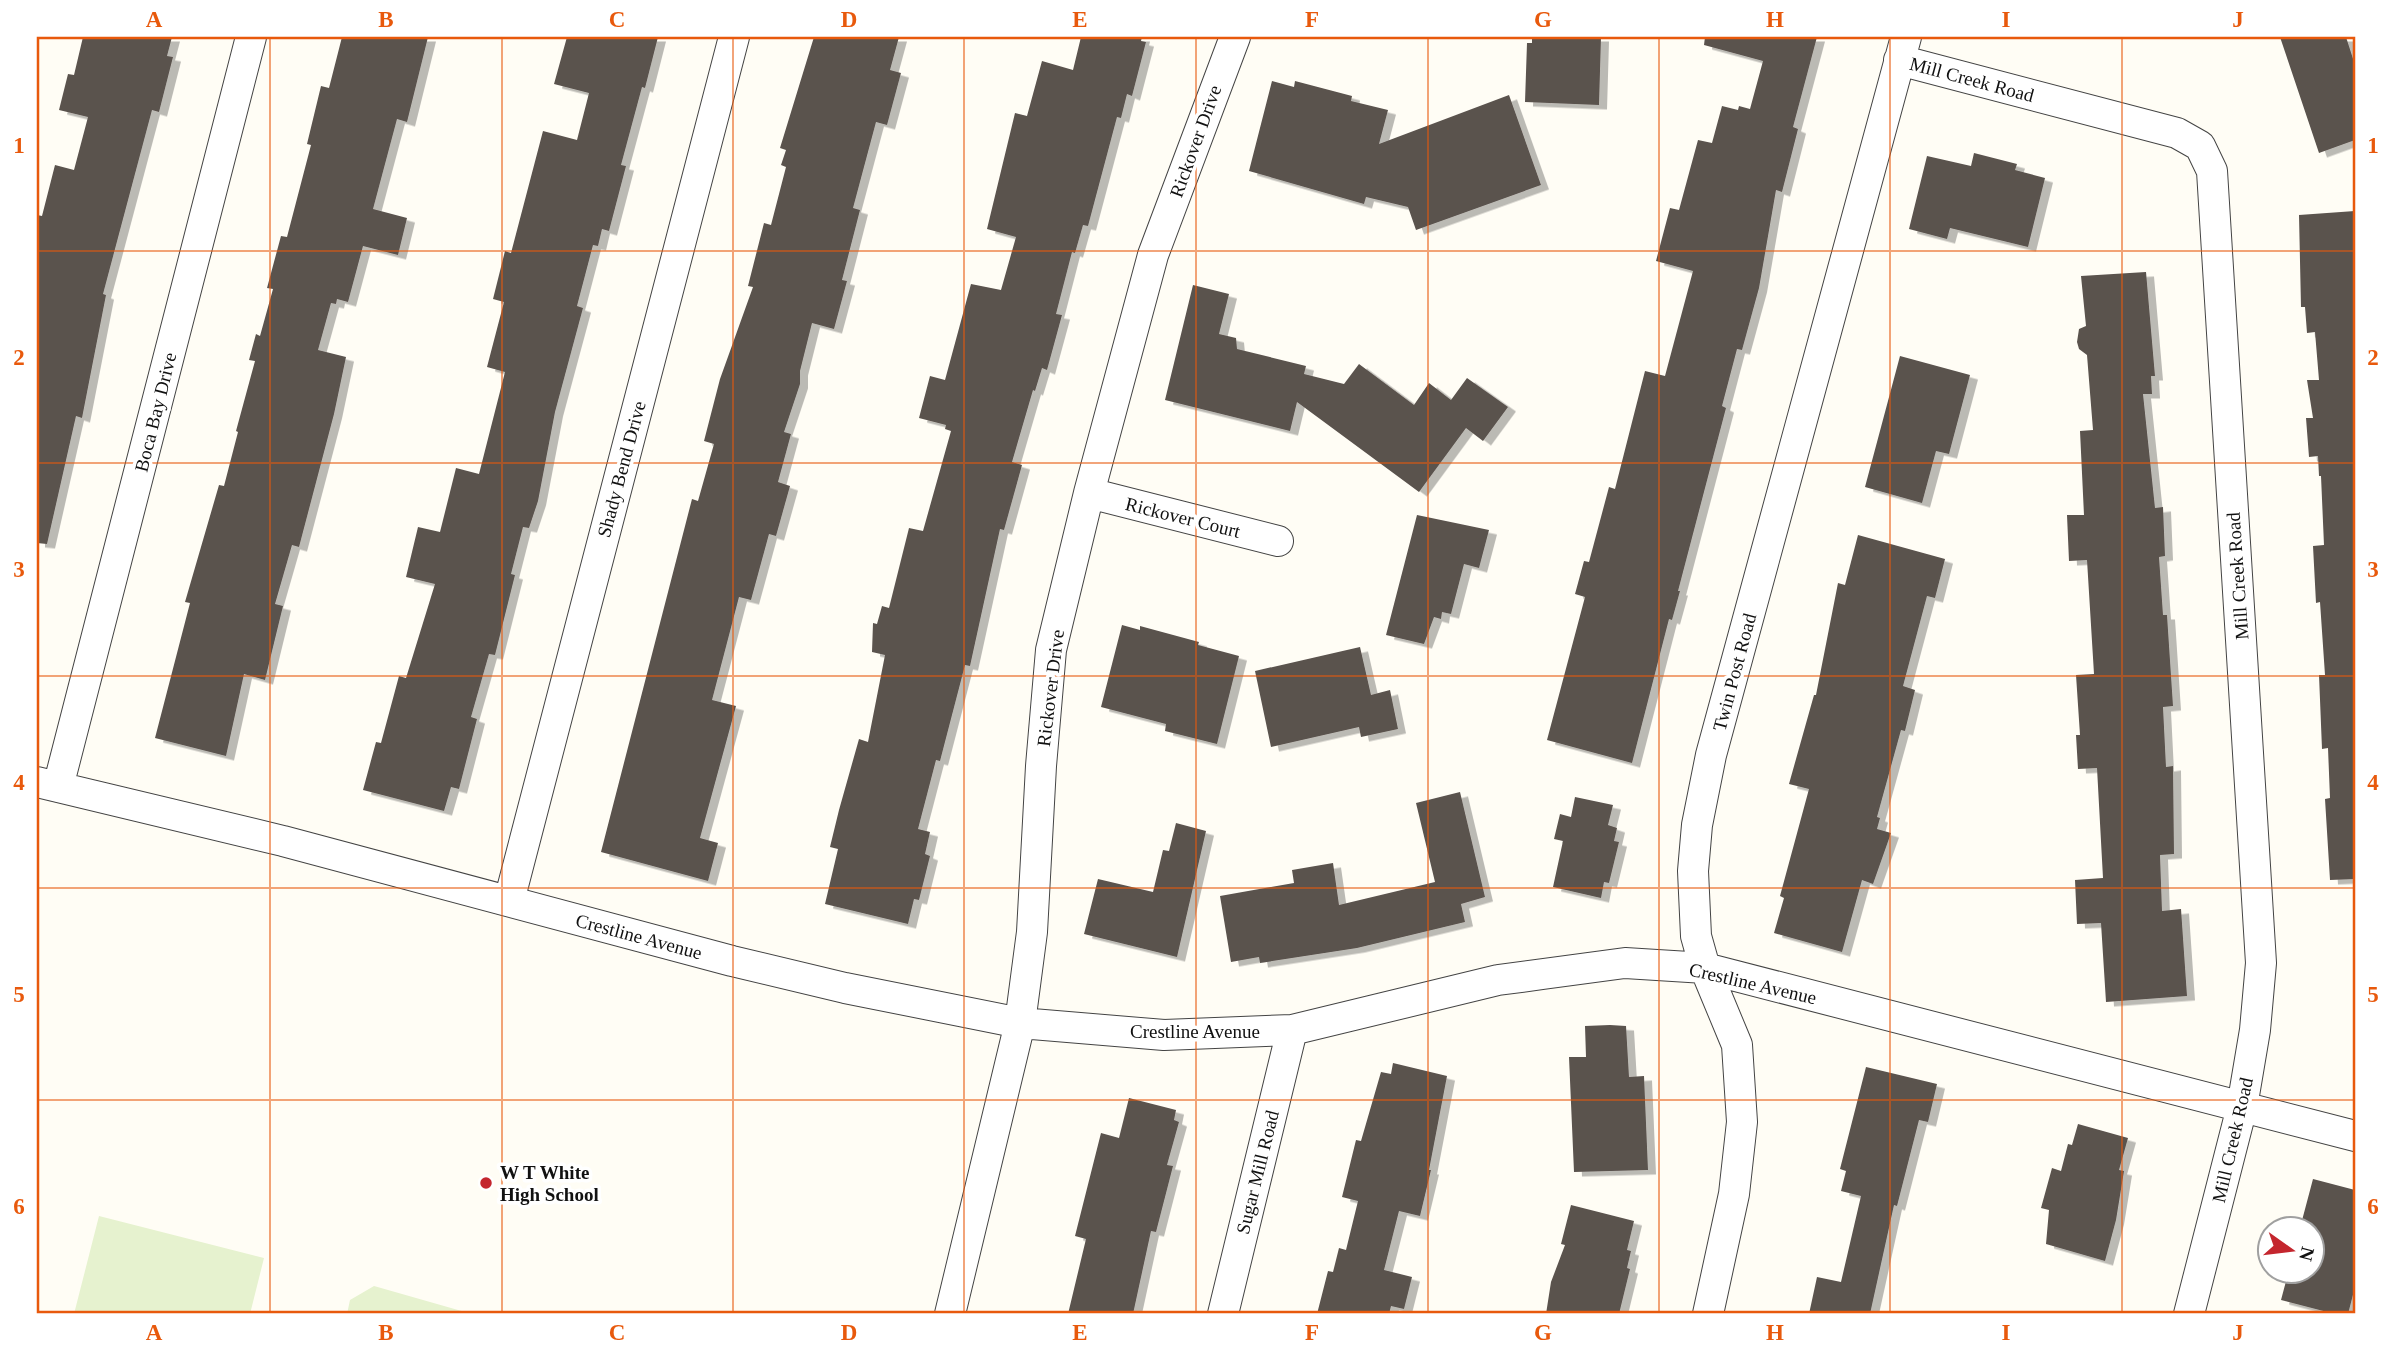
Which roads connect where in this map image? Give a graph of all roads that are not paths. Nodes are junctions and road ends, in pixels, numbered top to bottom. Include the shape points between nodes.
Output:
1 (251, 37) edge
2 (734, 37) edge
3 (1235, 37) edge
4 (1903, 49) edge
5 (1089, 493) junction
6 (1278, 541) dead end
7 (48, 785) edge
8 (509, 901) junction
9 (1705, 968) junction
10 (1020, 1023) junction
11 (1292, 1030) junction
12 (2242, 1107) junction
13 (2355, 1136) edge
14 (950, 1314) edge
15 (1223, 1314) edge
16 (1708, 1314) edge
17 (2189, 1314) edge

1 - 7 street, Boca Bay Drive
2 - 8 street, Shady Bend Drive
3 - 5 street, Rickover Drive via 1153,255
4 - 9 street, Twin Post Road via 1711,755 1693,871 1696,936
4 - 12 street, Mill Creek Road via 2177,133 2200,146 2212,171 2261,963 2256,1030
5 - 6 street, Rickover Court
5 - 10 street, Rickover Drive via 1051,650 1032,932
7 - 8 street, Crestline Avenue
8 - 10 street, Crestline Avenue via 808,979
9 - 11 street, Crestline Avenue via 1625,963 1521,977
9 - 12 street, Crestline Avenue
9 - 16 street, Twin Post Road via 1737,1045 1742,1122 1734,1194
10 - 11 street, Crestline Avenue via 1164,1035
10 - 14 street, Rickover Drive
11 - 15 street, Sugar Mill Road
12 - 13 street, Crestline Avenue
12 - 17 street, Mill Creek Road

